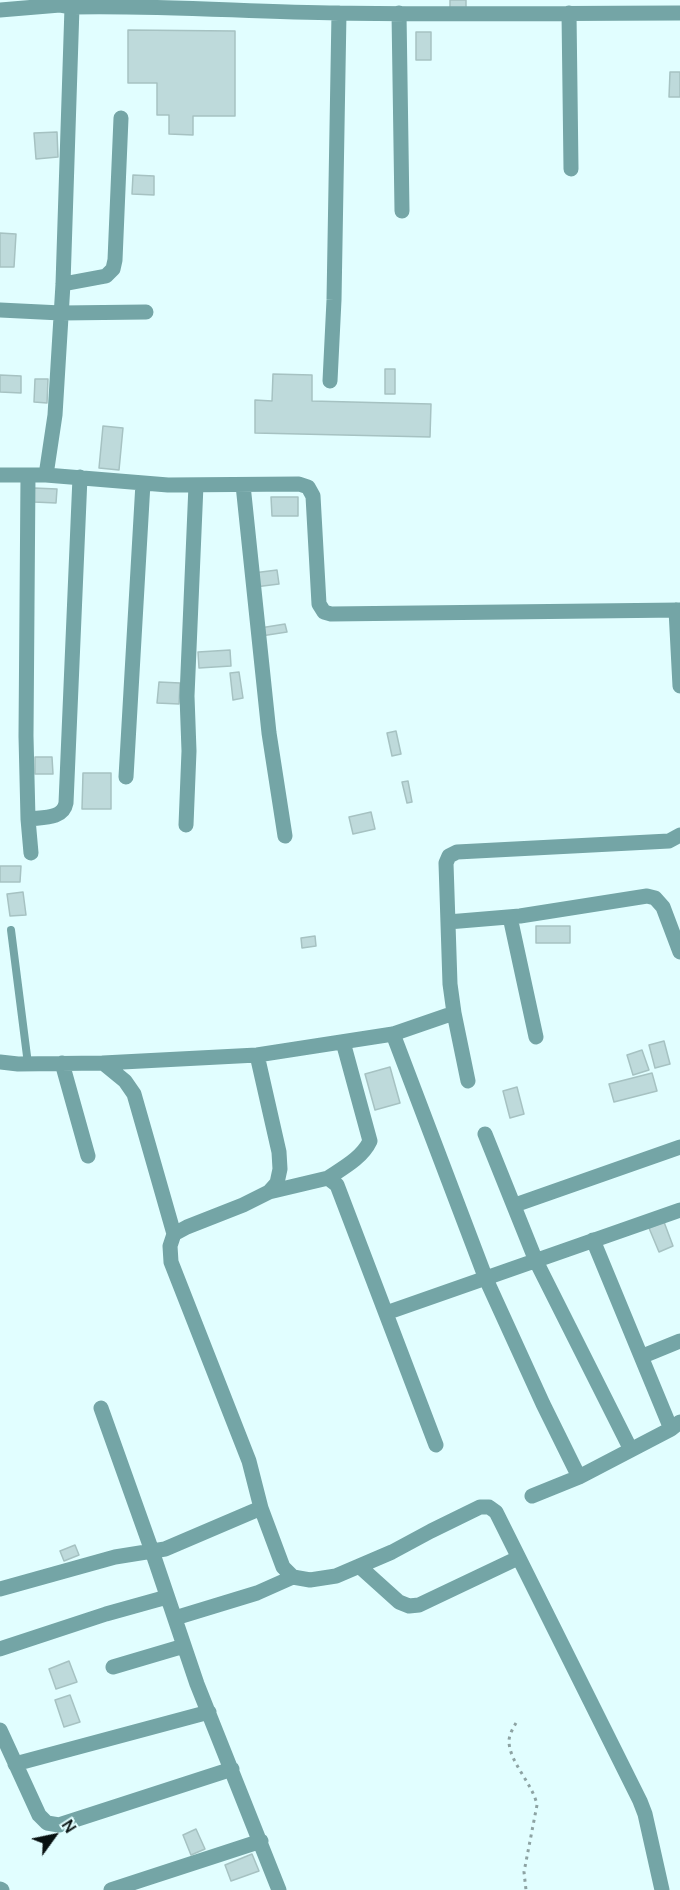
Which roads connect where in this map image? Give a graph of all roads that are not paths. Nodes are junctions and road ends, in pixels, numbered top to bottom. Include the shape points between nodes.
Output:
1 (114, 3) edge
2 (171, 3) edge
3 (63, 4) edge
4 (230, 5) edge
5 (309, 6) edge
6 (370, 6) edge
7 (0, 10) edge
8 (339, 13) junction
9 (399, 13) junction
10 (569, 13) junction
11 (680, 13) edge
12 (121, 118) dead end
13 (571, 169) dead end
14 (402, 211) dead end
15 (63, 284) junction
16 (0, 310) edge
17 (146, 312) dead end
18 (61, 313) junction
19 (330, 381) dead end
20 (0, 475) edge
21 (28, 475) junction
22 (46, 475) junction
23 (80, 477) junction
24 (143, 483) junction
25 (196, 485) junction
26 (243, 485) junction
27 (678, 610) edge
28 (680, 686) edge
29 (126, 777) dead end
30 (28, 819) junction
31 (186, 825) dead end
32 (680, 835) edge
33 (285, 836) dead end
34 (31, 853) dead end
35 (510, 917) junction
36 (448, 922) junction
37 (11, 930) dead end
38 (680, 952) edge
39 (454, 1013) junction
40 (393, 1034) junction
41 (536, 1038) dead end
42 (344, 1041) junction
43 (257, 1055) junction
44 (0, 1062) edge
45 (62, 1063) junction
46 (103, 1063) junction
47 (28, 1064) junction
48 (468, 1081) dead end
49 (485, 1134) dead end
50 (680, 1147) edge
51 (88, 1156) dead end
52 (328, 1178) junction
53 (269, 1192) junction
54 (515, 1205) junction
55 (680, 1210) edge
56 (174, 1234) junction
57 (593, 1240) junction
58 (536, 1261) junction
59 (486, 1279) junction
60 (386, 1313) junction
61 (680, 1341) edge
62 (643, 1356) junction
63 (101, 1408) dead end
64 (676, 1425) edge
65 (436, 1445) dead end
66 (631, 1450) junction
67 (579, 1478) junction
68 (532, 1496) dead end
69 (261, 1508) junction
70 (152, 1551) junction
71 (518, 1558) junction
72 (359, 1566) junction
73 (293, 1577) junction
74 (0, 1589) edge
75 (167, 1597) junction
76 (175, 1618) junction
77 (184, 1646) junction
78 (0, 1649) edge
79 (113, 1667) dead end
80 (208, 1712) junction
81 (0, 1730) edge
82 (15, 1764) junction
83 (232, 1769) junction
84 (261, 1841) junction
85 (111, 1890) edge
86 (279, 1890) edge
87 (662, 1890) edge

1 - 2 street
1 - 3 street
2 - 4 street
3 - 7 street
3 - 15 street
4 - 5 street
5 - 8 street
6 - 8 street
6 - 9 street
8 - 19 street
9 - 10 street
9 - 14 street
10 - 11 street
10 - 13 street
12 - 15 street via 113,269 106,276
15 - 18 street
16 - 18 street
17 - 18 street
18 - 22 street via 55,415
20 - 21 street
21 - 22 street
21 - 30 street
22 - 23 street
23 - 24 street
23 - 30 street via 66,803 60,814
24 - 25 street
24 - 29 street
25 - 26 street
25 - 31 street
26 - 27 street via 299,484 308,488 313,496 319,604 324,612
26 - 33 street via 269,733
27 - 28 street
30 - 34 street
32 - 36 street via 669,841 457,852 446,863
35 - 36 street
35 - 38 street via 647,896 659,901
35 - 41 street
36 - 39 street
37 - 47 lane
39 - 40 street
39 - 48 street
40 - 42 street
40 - 59 street
42 - 43 street
42 - 52 street via 370,1141 365,1151
43 - 46 street
43 - 53 street via 279,1152 277,1183
44 - 47 street
45 - 46 street
45 - 47 street
45 - 51 street
46 - 56 street via 134,1094
49 - 54 street
50 - 54 street
52 - 53 street
52 - 60 street via 340,1191
53 - 56 street
54 - 58 street
55 - 57 street
56 - 69 street via 171,1262 249,1461
57 - 58 street
57 - 62 street
58 - 59 street
58 - 66 street
59 - 60 street
59 - 67 street
60 - 65 street
61 - 62 street
62 - 64 street
63 - 70 street
64 - 66 street
66 - 67 street
67 - 68 street
69 - 70 street
69 - 73 street via 283,1567
70 - 74 street
70 - 75 street
71 - 72 street via 419,1605 409,1606 399,1602
71 - 72 street via 496,1512 480,1507
71 - 87 street via 640,1801
72 - 73 street via 336,1576 310,1580
73 - 76 street via 258,1593
75 - 76 street
75 - 78 street
76 - 77 street
77 - 79 street
77 - 80 street
80 - 82 street
80 - 83 street
81 - 82 street
82 - 83 street via 39,1815 47,1823 59,1825
83 - 84 street
84 - 85 street
84 - 86 street

